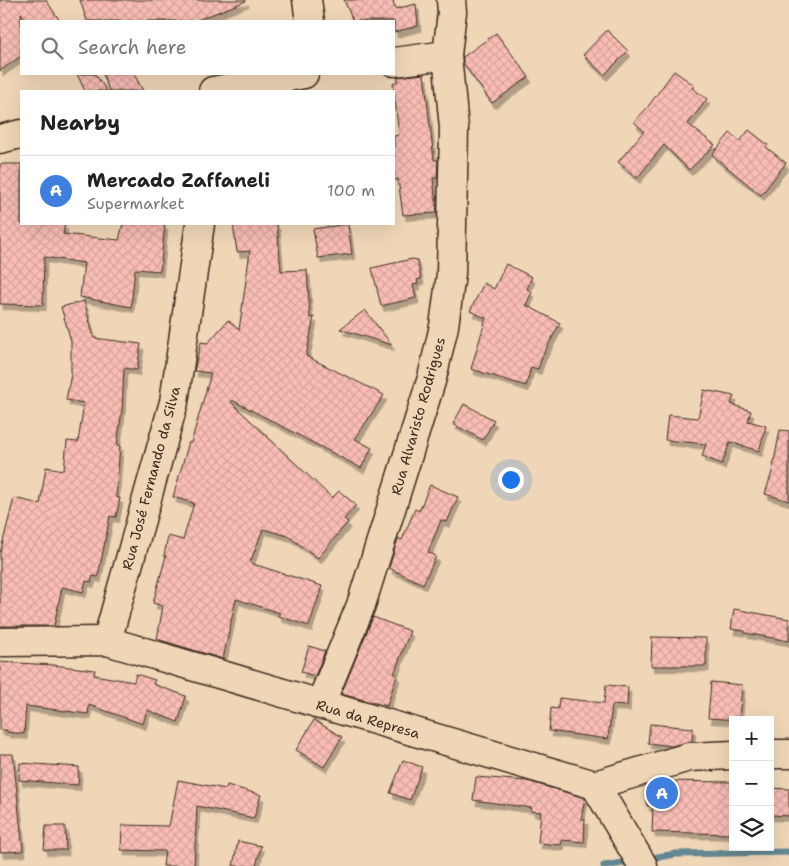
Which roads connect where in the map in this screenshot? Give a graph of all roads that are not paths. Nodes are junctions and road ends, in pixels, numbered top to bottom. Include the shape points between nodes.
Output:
1 (307, 0) edge
2 (452, 0) edge
3 (310, 20) edge
4 (447, 55) junction
5 (395, 62) edge
6 (300, 75) edge
7 (244, 88) edge
8 (223, 90) edge
9 (20, 134) edge
10 (0, 138) edge
11 (200, 225) edge
12 (107, 641) junction
13 (0, 642) edge
14 (320, 705) junction
15 (774, 754) edge
16 (789, 754) edge
17 (729, 755) edge
18 (595, 785) junction
19 (643, 866) edge

1 - 3 street
2 - 4 street, Rua Alvaristo Rodrigues
4 - 5 street
4 - 14 street, Rua Alvaristo Rodrigues via 454,128 451,274 444,326 432,378 361,605
6 - 7 street
7 - 8 street
9 - 10 street
11 - 12 street, Rua José Fernando da Silva via 174,402
12 - 13 street, Rua da Represa
12 - 14 street, Rua da Represa
14 - 18 street, Rua da Represa
15 - 16 street
17 - 18 street via 689,757
18 - 19 street

